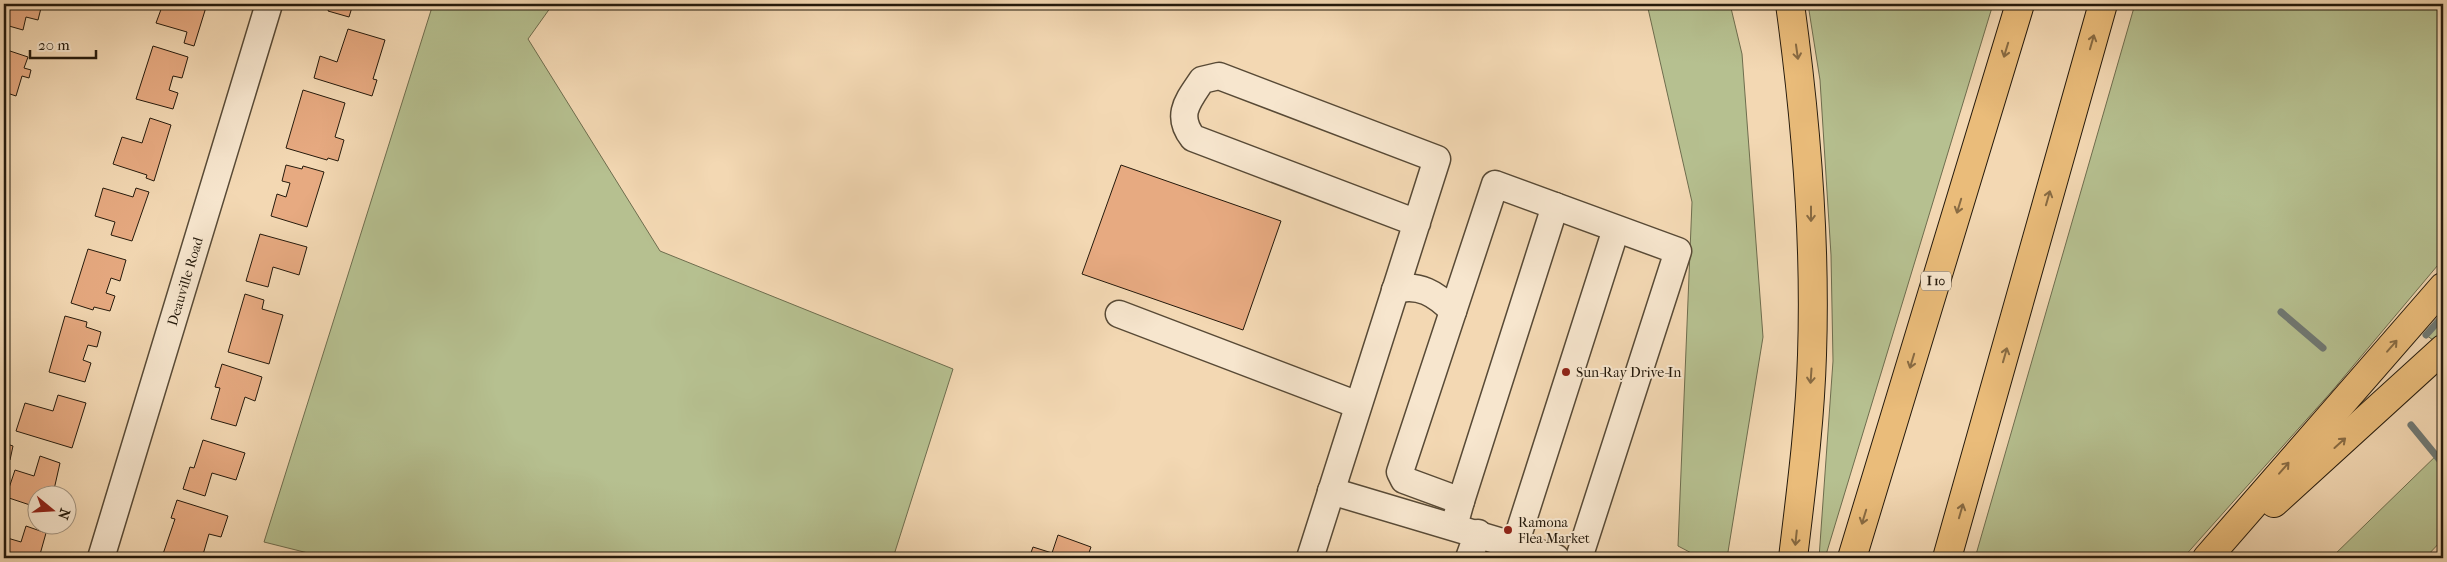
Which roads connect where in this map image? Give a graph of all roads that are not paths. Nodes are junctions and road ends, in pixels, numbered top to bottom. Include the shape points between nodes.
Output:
1 (269, 4) edge
2 (1790, 4) edge
3 (2020, 4) edge
4 (2103, 4) edge
5 (1555, 206) junction
6 (1416, 223) junction
7 (1616, 229) junction
8 (2443, 288) edge
9 (1395, 290) junction
10 (1453, 311) junction
11 (1119, 314) dead end
12 (2443, 349) edge
13 (1358, 405) junction
14 (1333, 484) junction
15 (1460, 501) junction
16 (1454, 526) junction
17 (1478, 533) junction
18 (1515, 545) junction
19 (101, 558) edge
20 (1310, 558) edge
21 (1469, 558) edge
22 (1556, 558) edge
23 (1579, 558) edge
24 (1793, 558) edge
25 (1852, 558) edge
26 (1948, 558) edge
27 (2207, 558) edge
28 (2214, 558) edge

1 - 19 street, Deauville Road
2 -> 24 highway via 1811,193 1812,354
3 -> 25 highway, I 10
26 -> 4 highway
5 - 7 street
5 - 10 street via 1495,184
5 - 15 street
6 - 6 street via 1437,159 1219,76 1202,80 1192,95 1184,112 1184,126 1193,138
6 - 9 street
7 - 18 street
7 - 23 street via 1678,251
27 -> 8 highway
9 - 10 street via 1408,287 1423,289
9 - 13 street
10 - 15 street via 1400,472 1404,480
11 - 13 street
28 -> 12 highway
13 - 14 street
14 - 16 street
14 - 20 street
15 - 16 street
16 - 17 street
17 - 18 street
17 - 21 street
18 - 22 street

